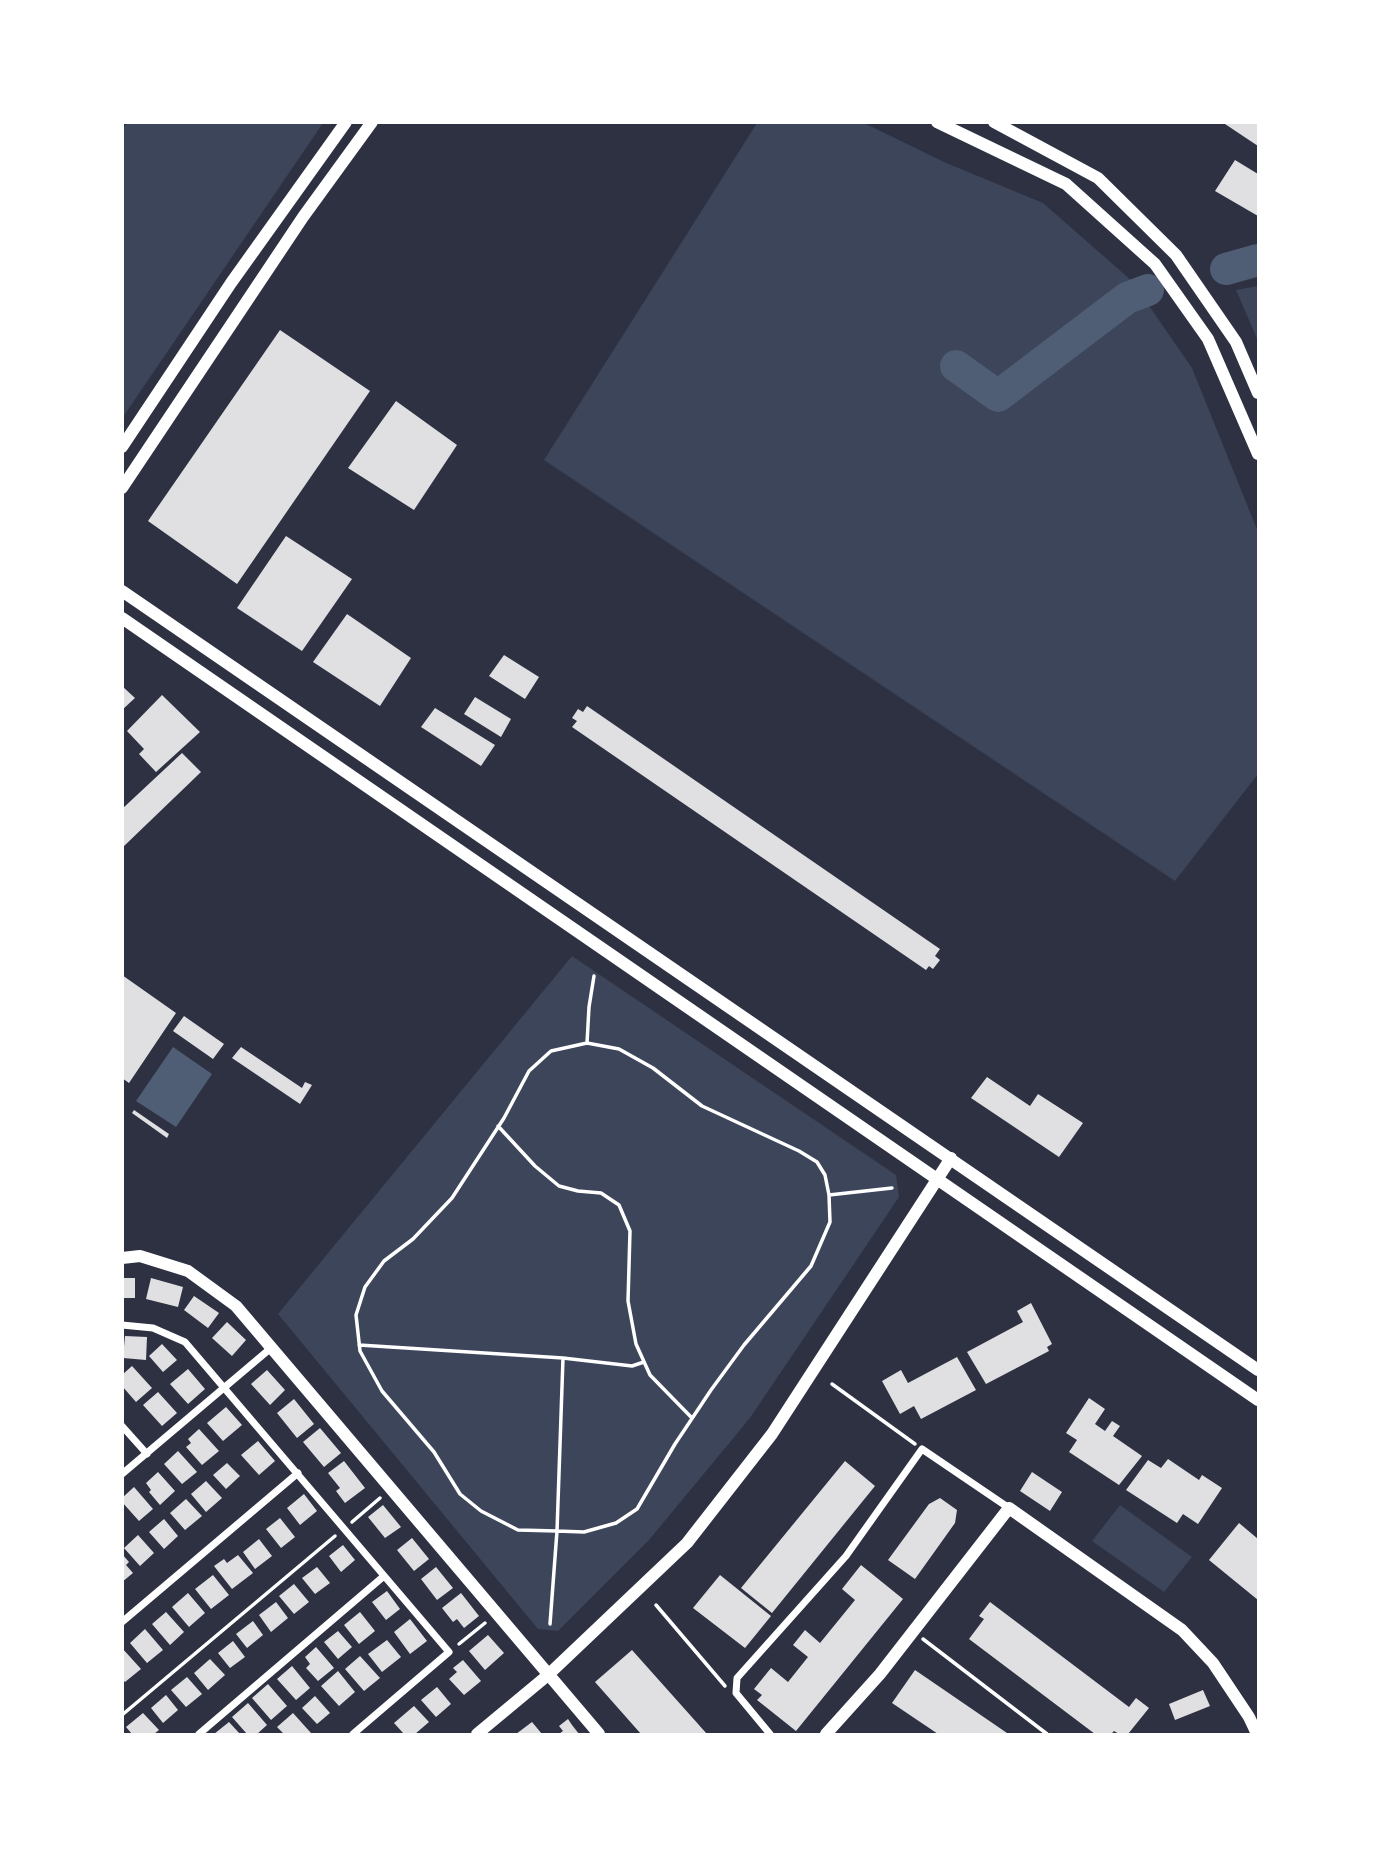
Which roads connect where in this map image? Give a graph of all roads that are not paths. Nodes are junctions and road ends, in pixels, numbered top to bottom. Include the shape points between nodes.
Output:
1 (346, 122) edge
2 (372, 122) edge
3 (937, 122) edge
4 (995, 122) edge
5 (1258, 393) edge
6 (122, 447) edge
7 (1258, 454) edge
8 (122, 488) edge
9 (122, 591) edge
10 (122, 618) edge
11 (951, 1158) junction
12 (937, 1179) junction
13 (122, 1258) edge
14 (122, 1325) edge
15 (271, 1348) junction
16 (1258, 1370) edge
17 (225, 1388) junction
18 (1258, 1400) edge
19 (122, 1426) edge
20 (147, 1454) junction
21 (298, 1473) junction
22 (122, 1474) edge
23 (1009, 1508) junction
24 (384, 1576) junction
25 (122, 1622) edge
26 (548, 1675) junction
27 (199, 1734) edge
28 (353, 1734) edge
29 (477, 1734) edge
30 (599, 1734) edge
31 (770, 1734) edge
32 (826, 1734) edge
33 (1257, 1734) edge

1 - 6 street
2 - 8 street
3 - 7 street via 1066,184 1155,264 1208,340
4 - 5 street via 1098,178 1176,255 1236,341
9 - 11 street
10 - 12 street
11 - 12 street
11 - 16 street
12 - 18 street
12 - 26 street via 772,1434 687,1543
13 - 15 street via 140,1256 188,1271 236,1306
14 - 17 street via 153,1328 185,1342
15 - 17 street
15 - 26 street
17 - 20 street
17 - 21 street
19 - 20 street
20 - 22 street
21 - 24 street
21 - 25 street
23 - 31 street via 922,1449 846,1556 737,1678 736,1693
23 - 32 street via 880,1674
23 - 33 street via 1182,1630 1213,1663
24 - 27 street
24 - 28 street via 449,1652
26 - 29 street
26 - 30 street

